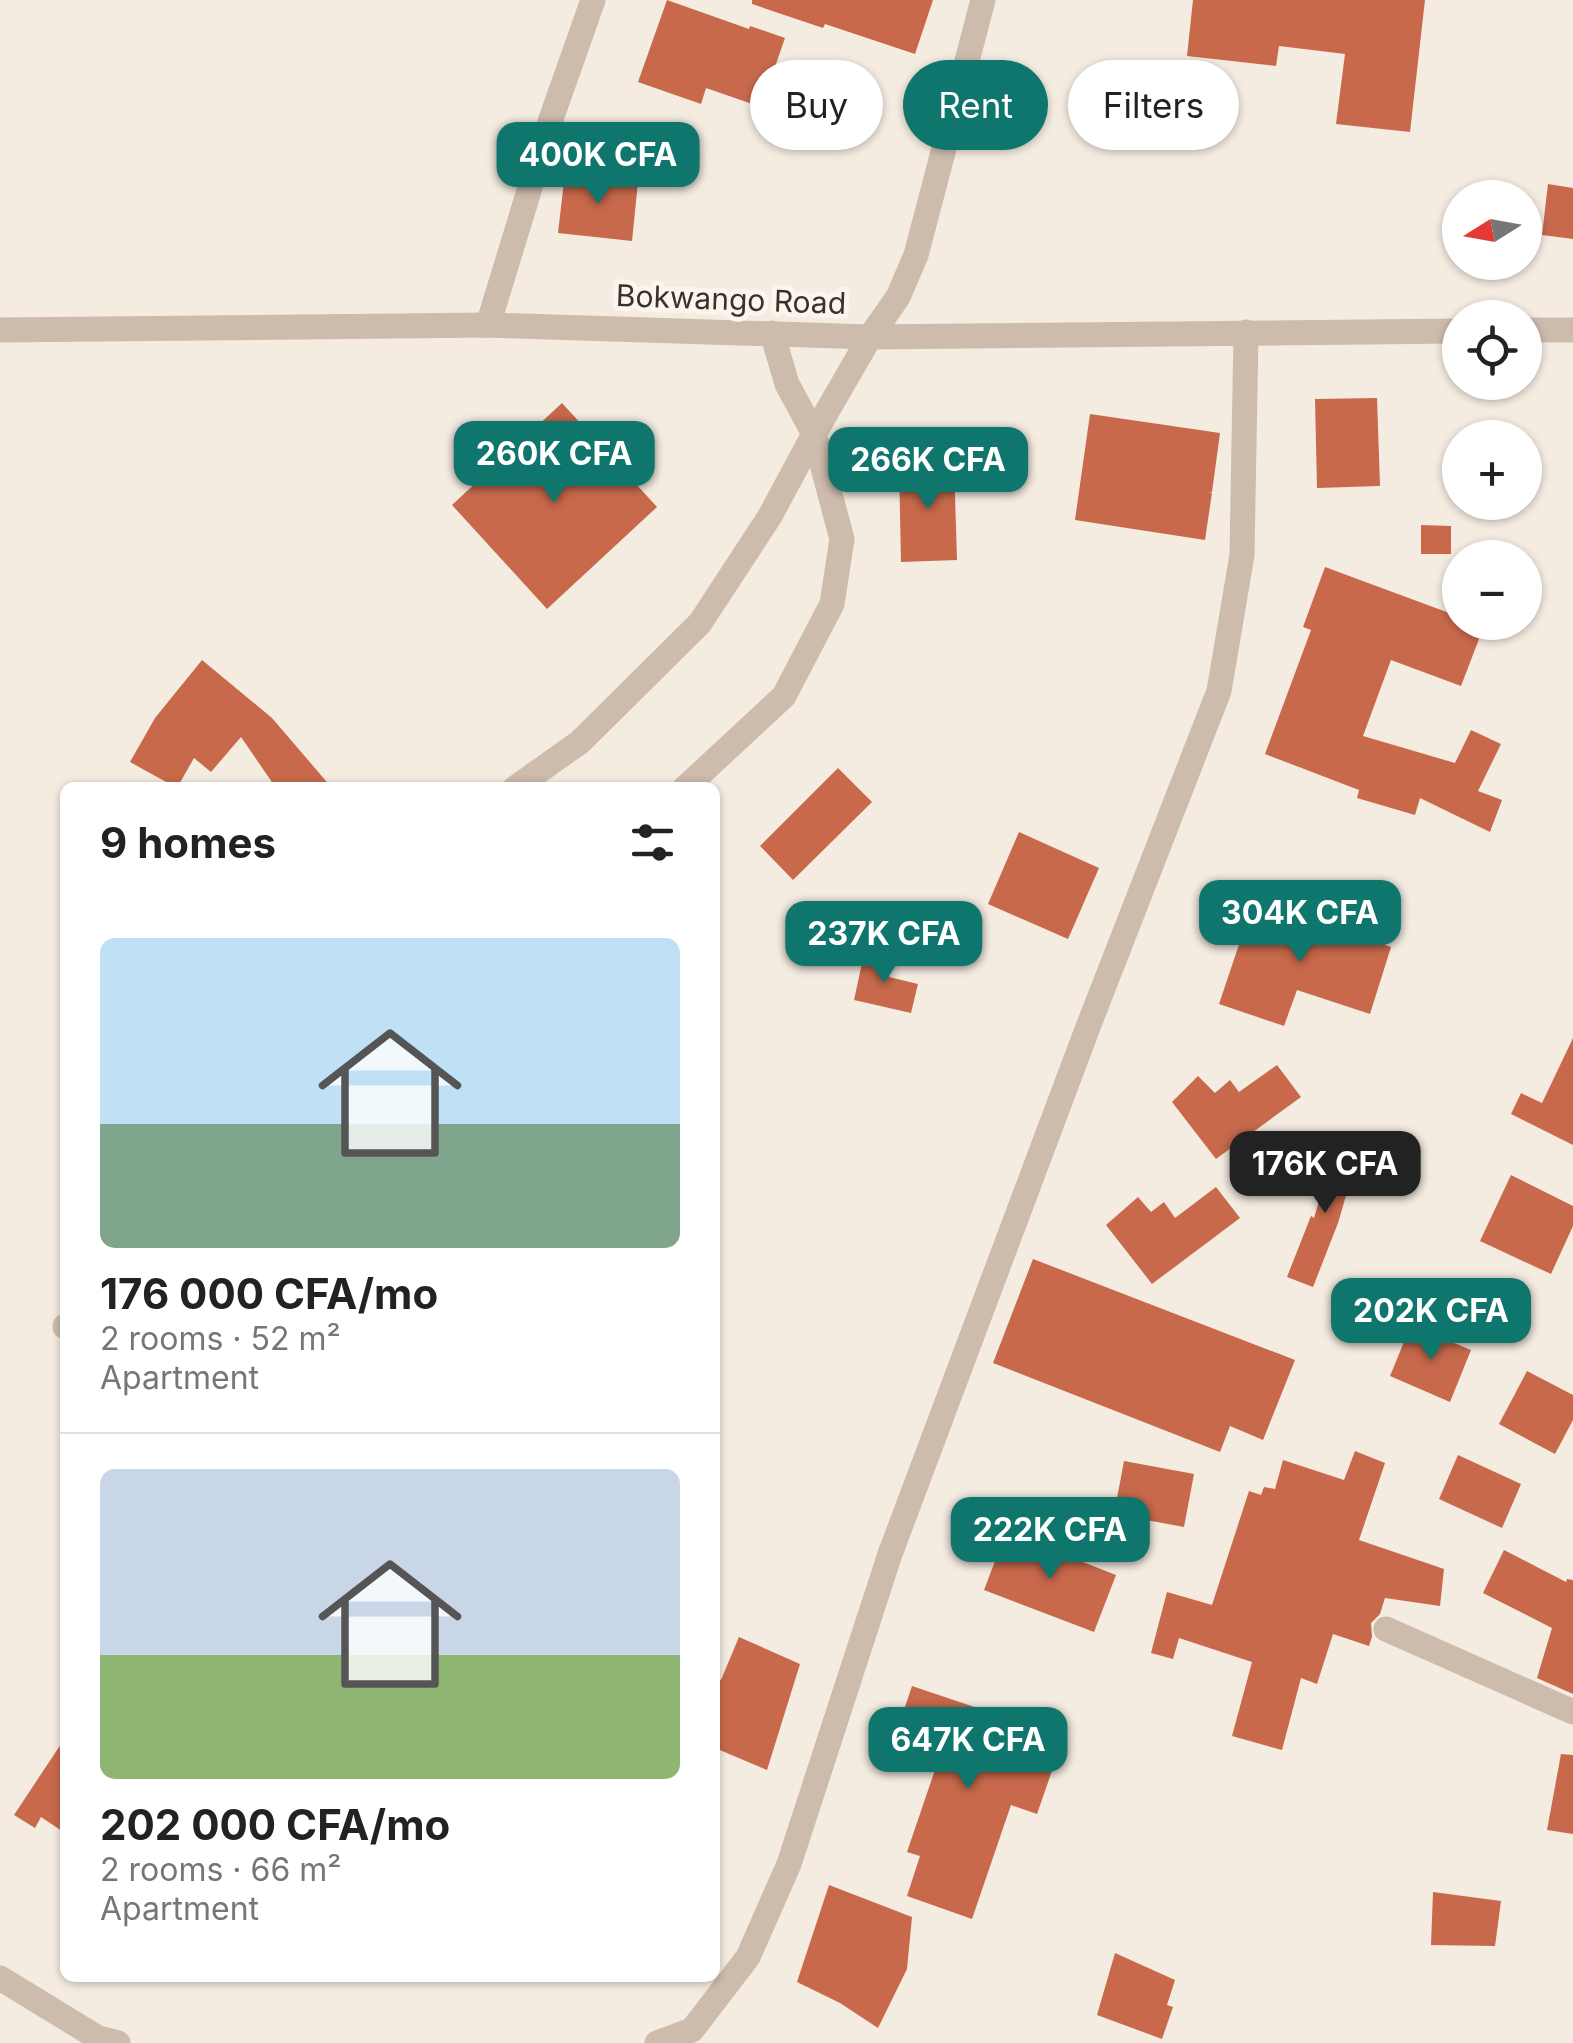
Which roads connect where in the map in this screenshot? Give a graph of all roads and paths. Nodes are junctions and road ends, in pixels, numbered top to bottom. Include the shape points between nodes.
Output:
1 (593, 0) edge
2 (983, 0) edge
3 (488, 325) junction
4 (0, 330) edge
5 (1442, 330) edge
6 (1542, 330) edge
7 (1573, 330) edge
8 (1246, 332) junction
9 (772, 333) junction
10 (870, 337) junction
11 (814, 434) junction
12 (523, 782) edge
13 (691, 782) edge
14 (1386, 1630) dead end
15 (1573, 1712) edge
16 (0, 1978) edge
17 (118, 2043) edge
18 (656, 2043) edge

1 - 3 street
2 - 10 street via 916,254 898,297
3 - 4 street, Bokwango Road
3 - 9 street, Bokwango Road
5 - 8 street, Bokwango Road
6 - 7 street
8 - 10 street, Bokwango Road
8 - 18 street via 1242,555 1219,691 890,1554 789,1864 748,1957 692,2030
9 - 10 street, Bokwango Road
9 - 11 street via 787,384
10 - 11 street
11 - 12 street via 700,623 580,742
11 - 13 street via 842,539 832,604 784,696
14 - 15 street
16 - 17 street via 98,2038

